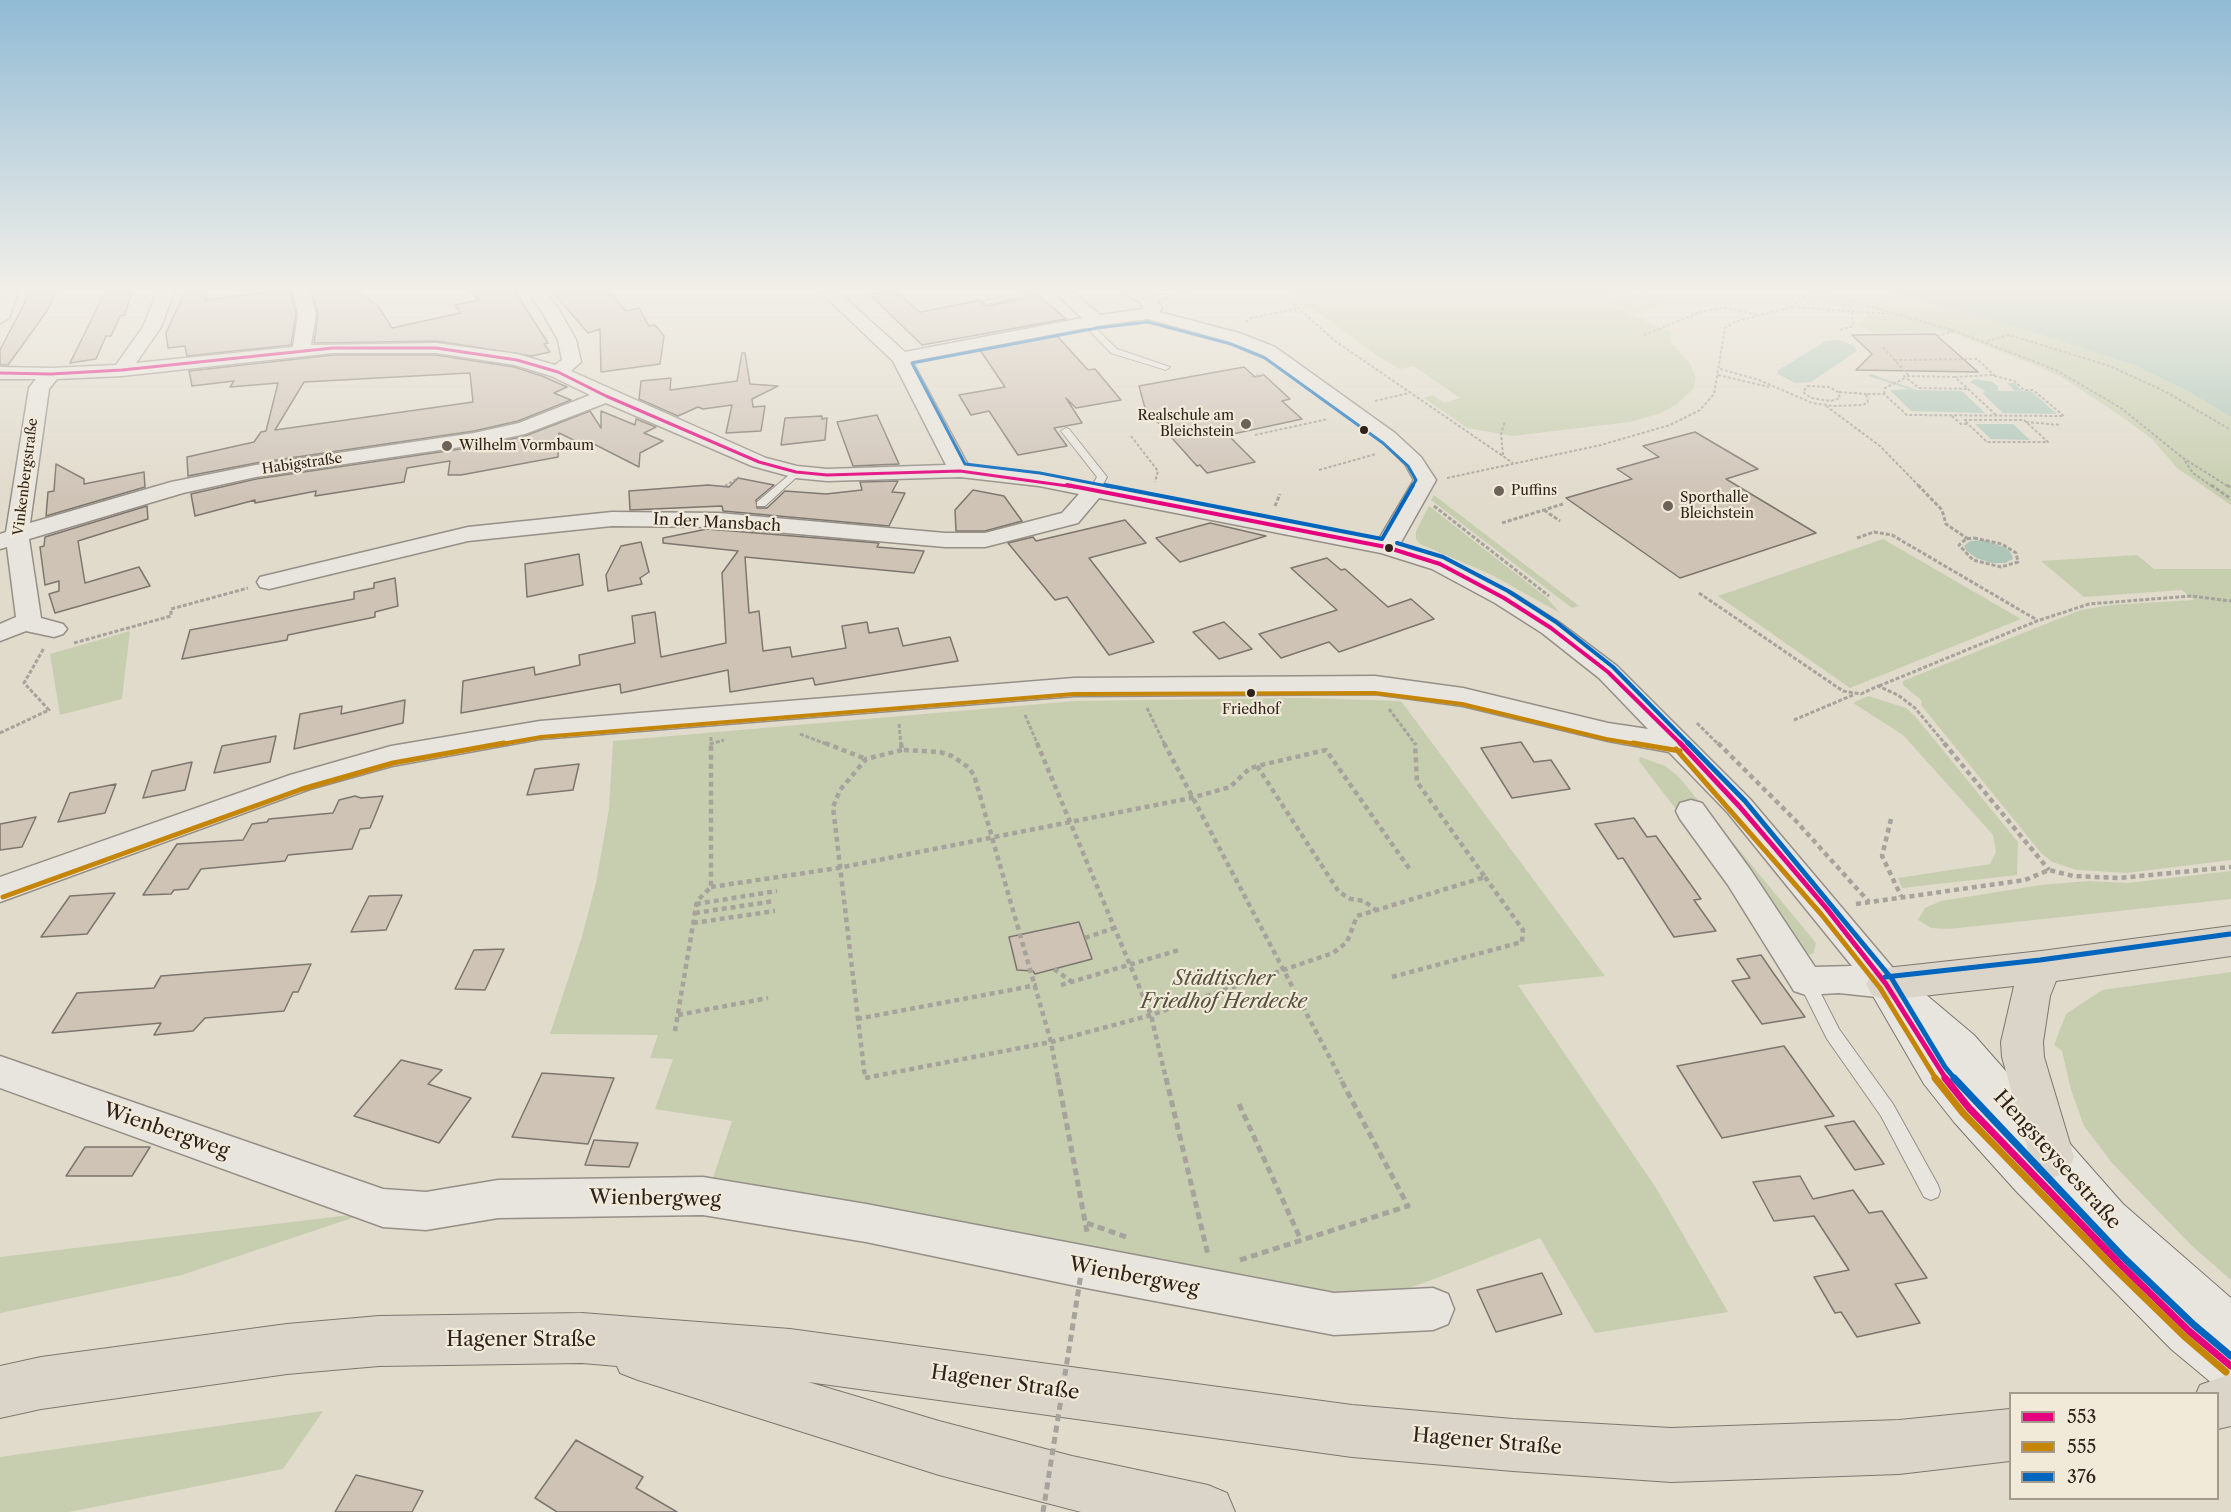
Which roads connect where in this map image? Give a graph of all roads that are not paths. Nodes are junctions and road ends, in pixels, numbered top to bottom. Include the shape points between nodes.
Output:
1 (131, 358) edge
2 (239, 358) edge
3 (500, 358) edge
4 (571, 358) edge
5 (901, 358) edge
6 (1135, 358) edge
7 (1278, 358) edge
8 (1166, 367) dead end
9 (122, 370) junction
10 (558, 372) junction
11 (0, 373) edge
12 (51, 374) junction
13 (606, 396) junction
14 (1066, 431) dead end
15 (960, 471) junction
16 (796, 472) junction
17 (1095, 491) junction
18 (761, 504) dead end
19 (8, 539) edge
20 (1386, 547) junction
21 (269, 582) road end
22 (29, 621) junction
23 (0, 633) edge
24 (55, 642) road end
25 (1680, 744) junction
26 (1691, 811) dead end
27 (0, 890) edge
28 (2231, 941) edge
29 (2041, 967) junction
30 (1806, 981) junction
31 (1886, 984) junction
32 (0, 1072) edge
33 (2052, 1157) junction
34 (1931, 1191) dead end
35 (1433, 1310) dead end
36 (2231, 1332) edge
37 (582, 1338) junction
38 (2231, 1366) edge
39 (0, 1392) edge
40 (2009, 1435) edge
41 (1208, 1512) edge

1 - 9 street
2 - 9 street, Hengsteyseestraße
3 - 10 street, Hengsteyseestraße
4 - 10 street via 572,362
5 - 15 street
6 - 8 lane
7 - 20 street via 1400,447 1425,480
9 - 12 street, Hengsteyseestraße
10 - 13 street, Hengsteyseestraße
11 - 12 street, Hengsteyseestraße
12 - 19 street, Vinkenbergstraße via 39,388
13 - 16 street, Hengsteyseestraße via 759,462
13 - 19 street, Habigstraße via 525,428 223,478 149,494
14 - 17 lane via 1102,477
15 - 16 street, Hengsteyseestraße via 827,476
15 - 17 street, Hengsteyseestraße
16 - 18 lane
17 - 20 street, Hengsteyseestraße
17 - 21 street, In der Mansbach via 1070,518 985,540 719,520 612,519 468,534 332,576
19 - 22 street, Vinkenbergstraße
20 - 25 street, Hengsteyseestraße via 1440,564 1551,628 1608,672
22 - 23 street
22 - 24 street
25 - 27 street via 1608,732 1463,697 1376,685 1074,687 712,715 540,730 391,756 300,782
25 - 31 street, Hengsteyseestraße via 1739,806
26 - 30 street
28 - 29 main road
29 - 31 main road
29 - 33 main road via 2030,996 2022,1042
30 - 31 street via 1839,979
30 - 34 lane via 1833,1034 1887,1110
31 - 33 main road, Hengsteyseestraße via 1959,1048
31 - 38 main road, Hengsteyseestraße via 1939,1071 1969,1108 2117,1261
32 - 35 street, Wienbergweg via 383,1208 426,1211 498,1199 703,1196 866,1223 1334,1314
33 - 36 main road, Hengsteyseestraße via 2108,1220
37 - 39 main road, Hagener Straße via 379,1341 287,1349
37 - 40 main road, Hagener Straße via 790,1354 1352,1431 1514,1445 1671,1455 1899,1447
37 - 41 main road via 939,1448 1072,1483

